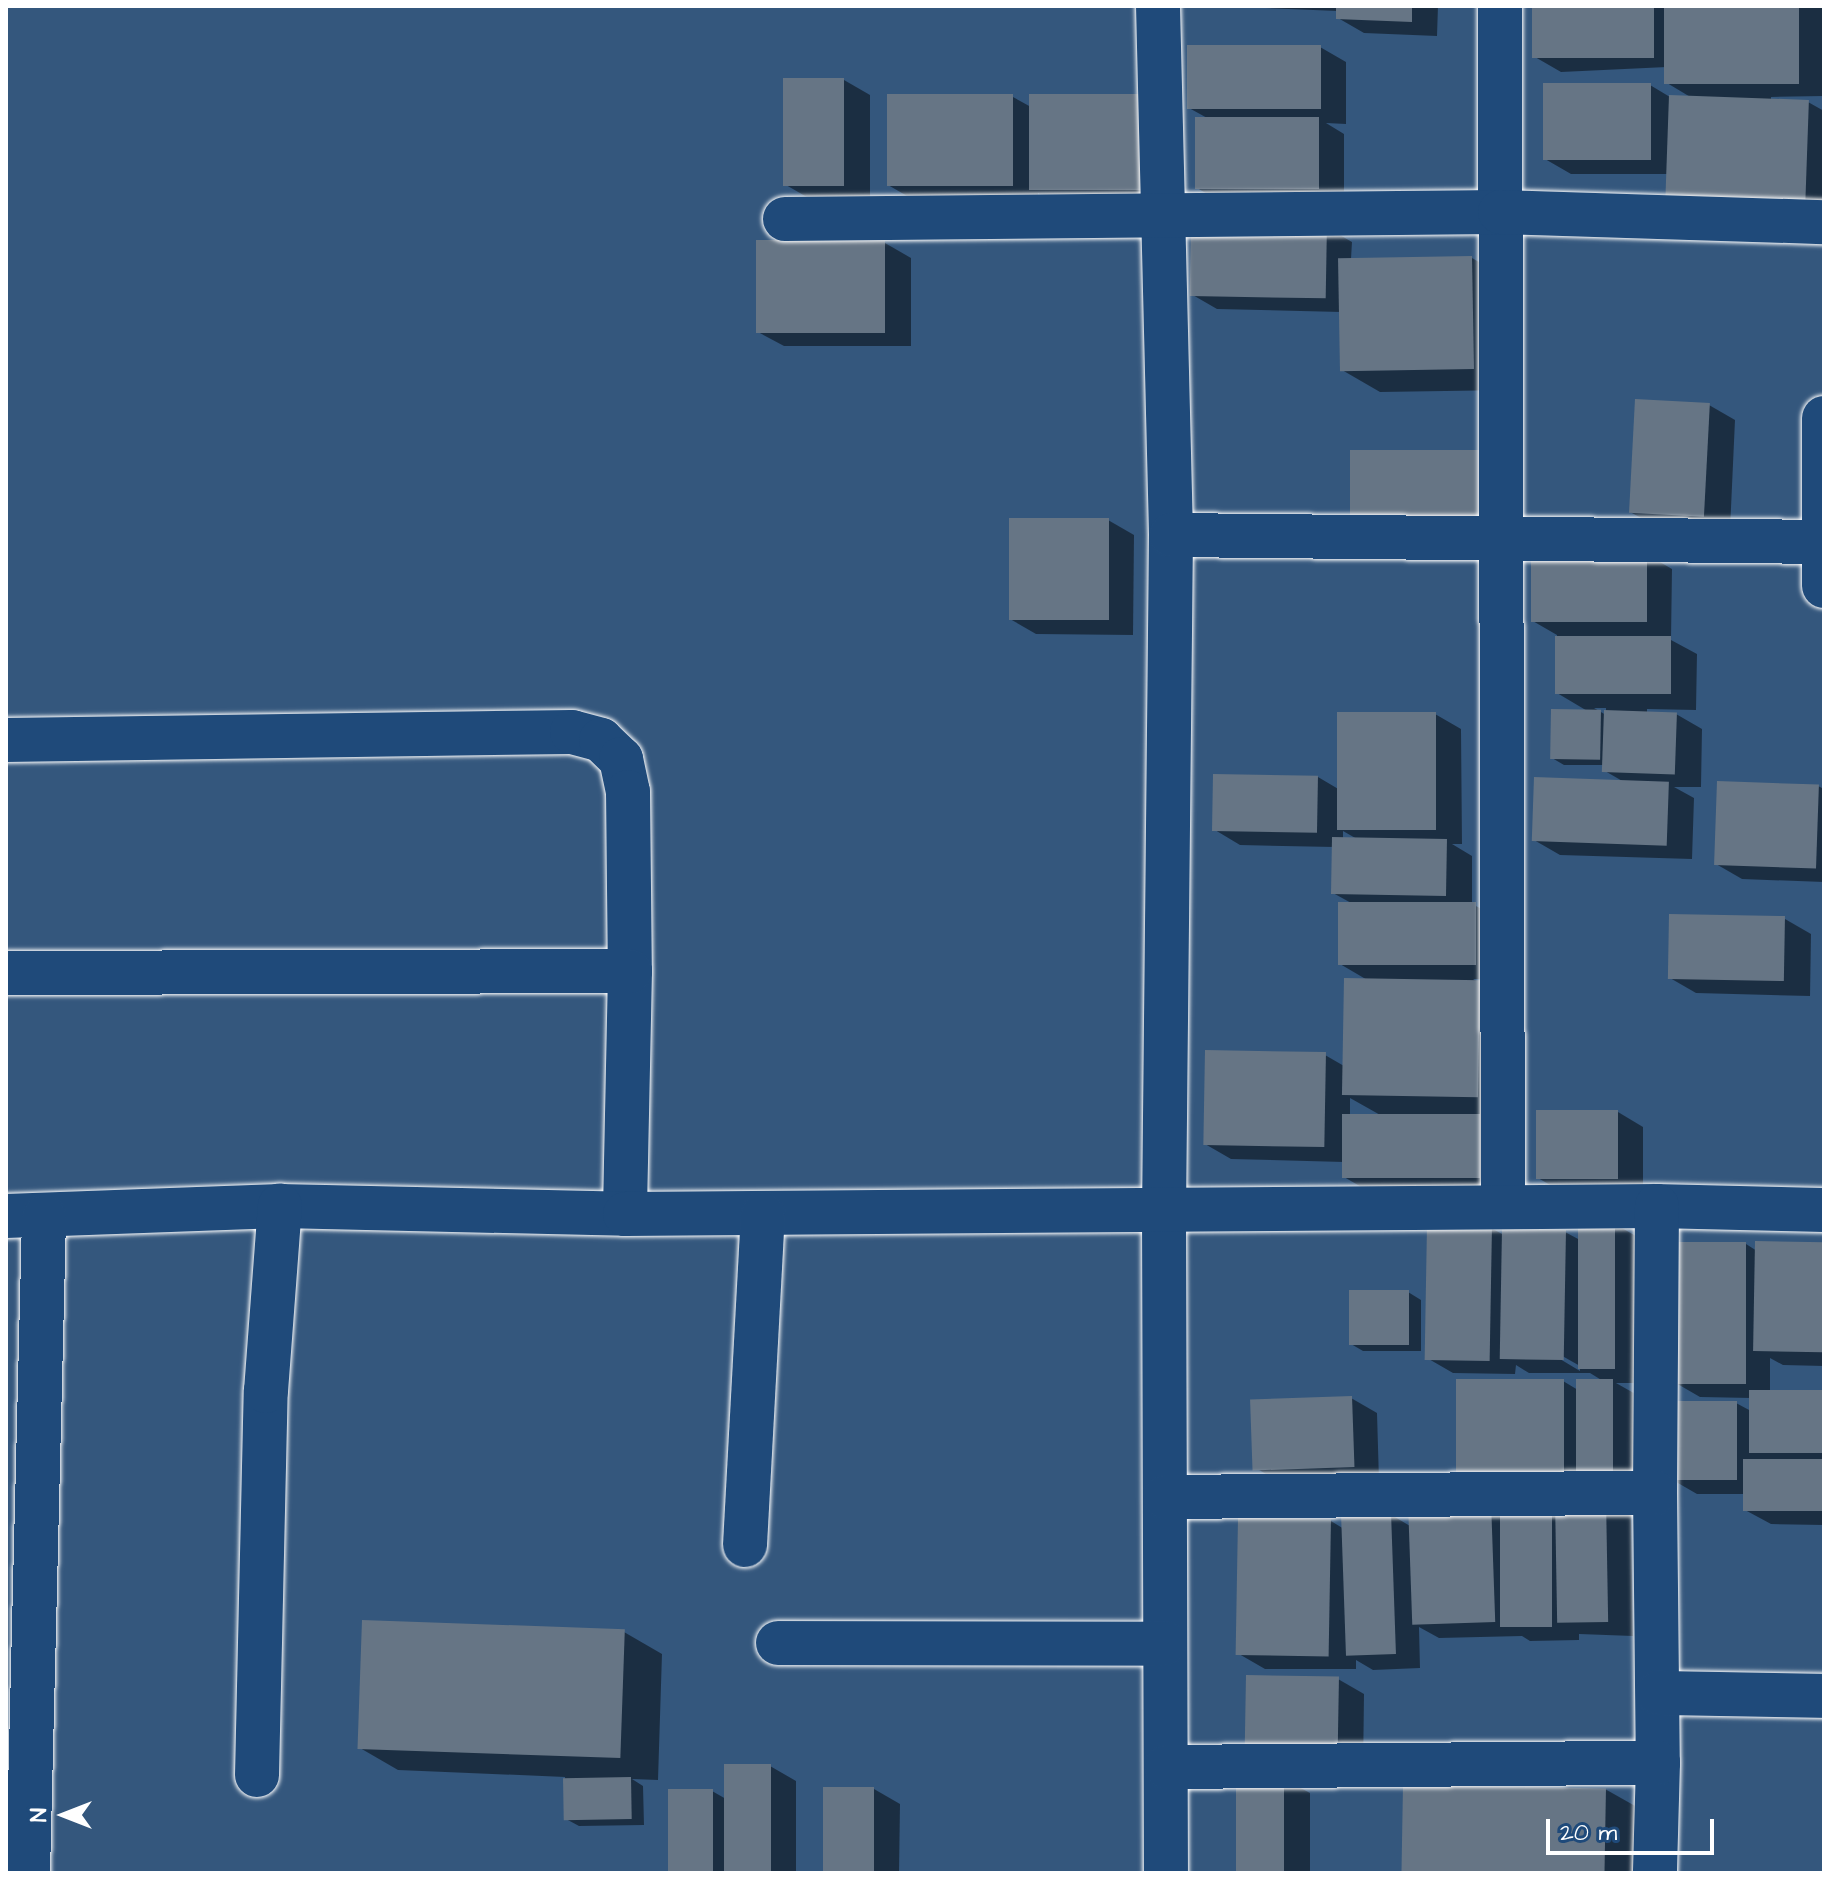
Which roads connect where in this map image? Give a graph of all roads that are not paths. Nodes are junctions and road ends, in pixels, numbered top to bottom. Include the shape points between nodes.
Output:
1 (1158, 6) edge
2 (1500, 6) edge
3 (1500, 212) junction
4 (1166, 215) junction
5 (785, 219) dead end
6 (1824, 222) edge
7 (1824, 418) edge
8 (1171, 535) junction
9 (1501, 537) junction
10 (1824, 542) edge
11 (1824, 586) edge
12 (6, 740) edge
13 (630, 971) junction
14 (6, 973) edge
15 (1503, 1205) junction
16 (280, 1206) junction
17 (1657, 1206) junction
18 (1164, 1210) junction
19 (1824, 1210) edge
20 (625, 1214) junction
21 (763, 1214) junction
22 (25, 1216) edge
23 (1655, 1493) junction
24 (1165, 1497) junction
25 (745, 1545) dead end
26 (778, 1643) dead end
27 (1165, 1644) junction
28 (1658, 1693) junction
29 (1824, 1696) edge
30 (1658, 1763) junction
31 (1166, 1767) junction
32 (257, 1775) dead end
33 (28, 1873) edge
34 (1166, 1873) edge
35 (1655, 1873) edge

1 - 4 street
2 - 3 street
3 - 4 street
3 - 6 street
3 - 9 street
4 - 5 street
4 - 8 street
7 - 10 street
8 - 9 street
8 - 18 street
9 - 10 street
9 - 15 street
10 - 11 street
12 - 13 street via 572,732 601,740 621,759 628,792
13 - 14 street
13 - 20 street
15 - 17 street
15 - 18 street
16 - 20 street
16 - 22 street
16 - 32 street via 266,1391
17 - 19 street
17 - 23 street
18 - 21 street
18 - 24 street
20 - 21 street
21 - 25 street
22 - 33 street
23 - 24 street
23 - 28 street
24 - 27 street
26 - 27 street
27 - 31 street
28 - 29 street
28 - 30 street
30 - 31 street
30 - 35 street
31 - 34 street

